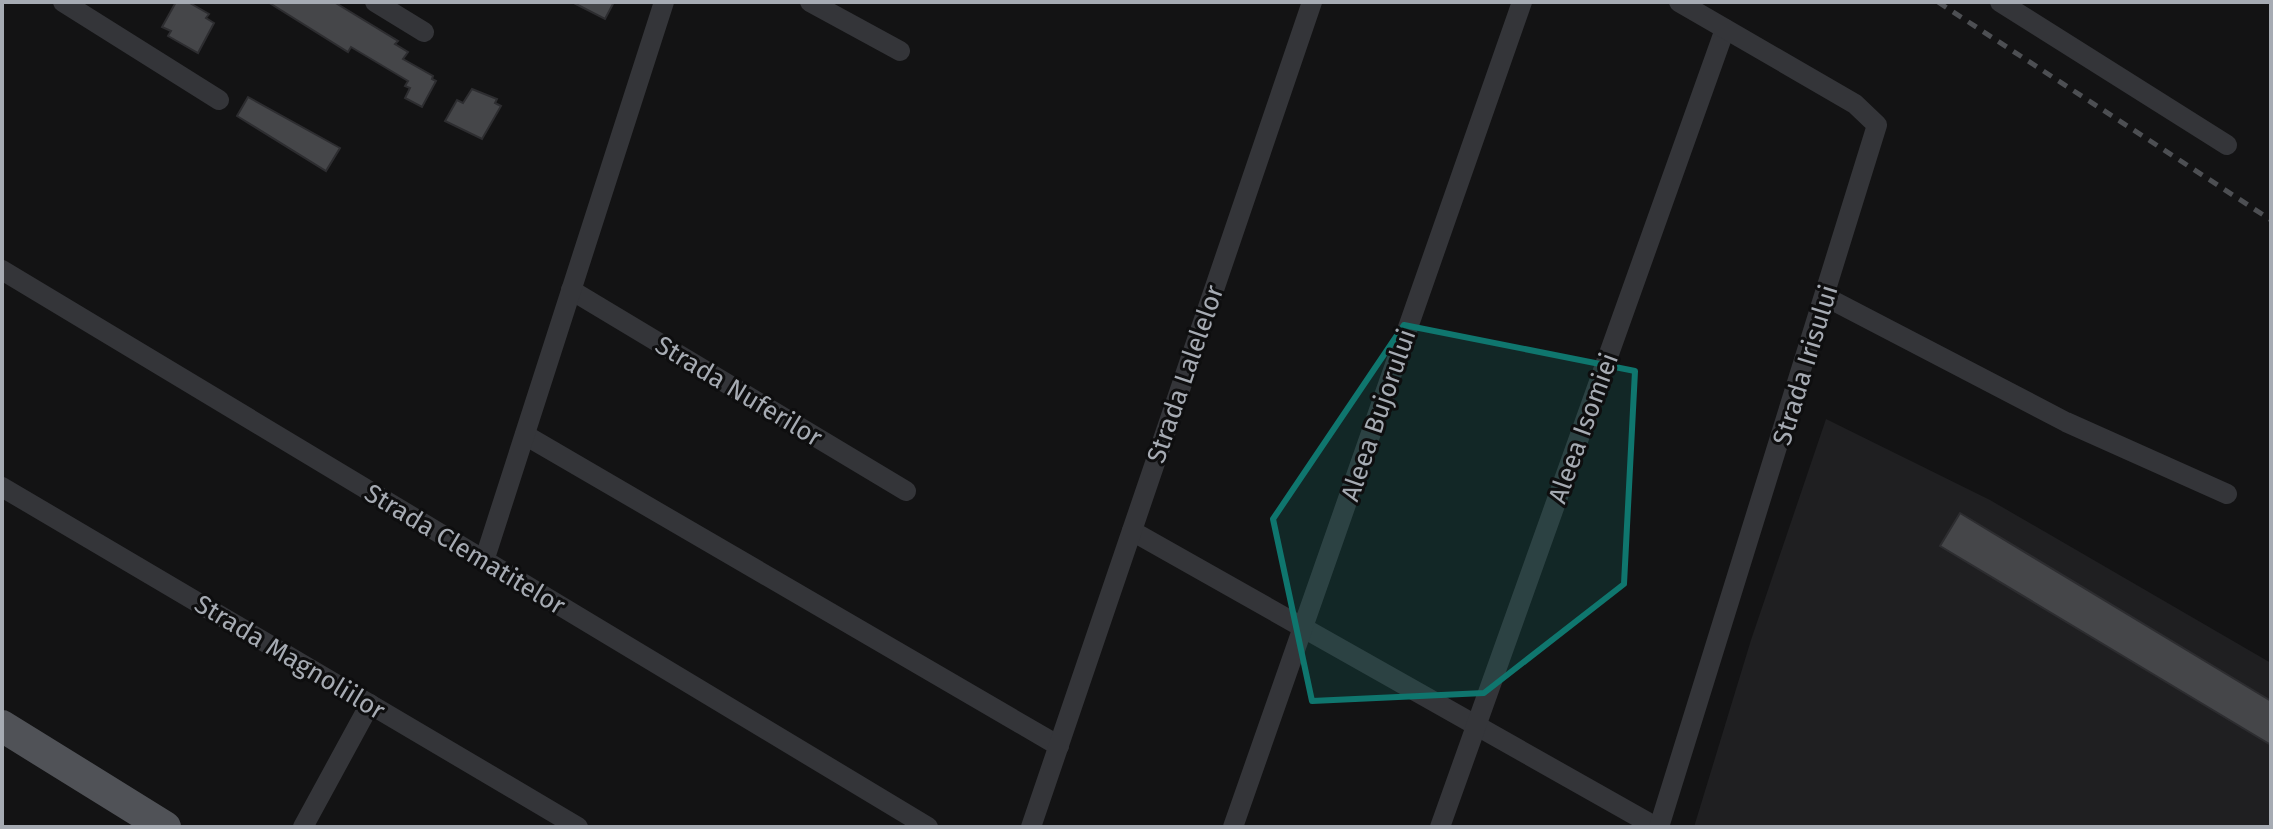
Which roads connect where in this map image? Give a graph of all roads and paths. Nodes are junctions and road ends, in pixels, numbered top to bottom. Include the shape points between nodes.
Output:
1 (63, 2) edge
2 (375, 2) edge
3 (664, 2) edge
4 (810, 2) edge
5 (1312, 2) edge
6 (1522, 2) edge
7 (1679, 2) edge
8 (2000, 2) edge
9 (1725, 29) junction
10 (424, 32) dead end
11 (900, 51) dead end
12 (219, 100) dead end
13 (2227, 145) dead end
14 (2, 270) edge
15 (571, 290) junction
16 (1826, 297) junction
17 (525, 435) junction
18 (2, 487) edge
19 (906, 491) dead end
20 (2227, 494) dead end
21 (1132, 531) junction
22 (484, 561) junction
23 (1302, 630) junction
24 (370, 704) junction
25 (2, 726) edge
26 (1476, 728) junction
27 (1059, 746) junction
28 (165, 827) edge
29 (303, 827) edge
30 (578, 827) edge
31 (928, 827) edge
32 (1031, 827) edge
33 (1233, 827) edge
34 (1440, 827) edge
35 (1658, 827) edge

1 - 12 street
2 - 10 street
3 - 15 street
4 - 11 street
5 - 21 street, Strada Lalelelor
6 - 23 street, Aleea Bujorului
7 - 9 street, Strada Irisului
8 - 13 street
9 - 16 street, Strada Irisului via 1855,104 1877,125
9 - 26 street, Aleea Isomiei
14 - 22 street, Strada Clematitelor
15 - 17 street
15 - 19 street, Strada Nuferilor
16 - 20 street via 2066,422
16 - 35 street, Strada Irisului
17 - 22 street
17 - 27 street
18 - 24 street, Strada Magnoliilor
21 - 23 street
21 - 27 street, Strada Lalelelor
22 - 31 street, Strada Clematitelor
23 - 26 street
23 - 33 street, Aleea Bujorului
24 - 29 street
24 - 30 street, Strada Magnoliilor
25 - 28 main road
26 - 34 street, Aleea Isomiei
26 - 35 street
27 - 32 street, Strada Lalelelor

